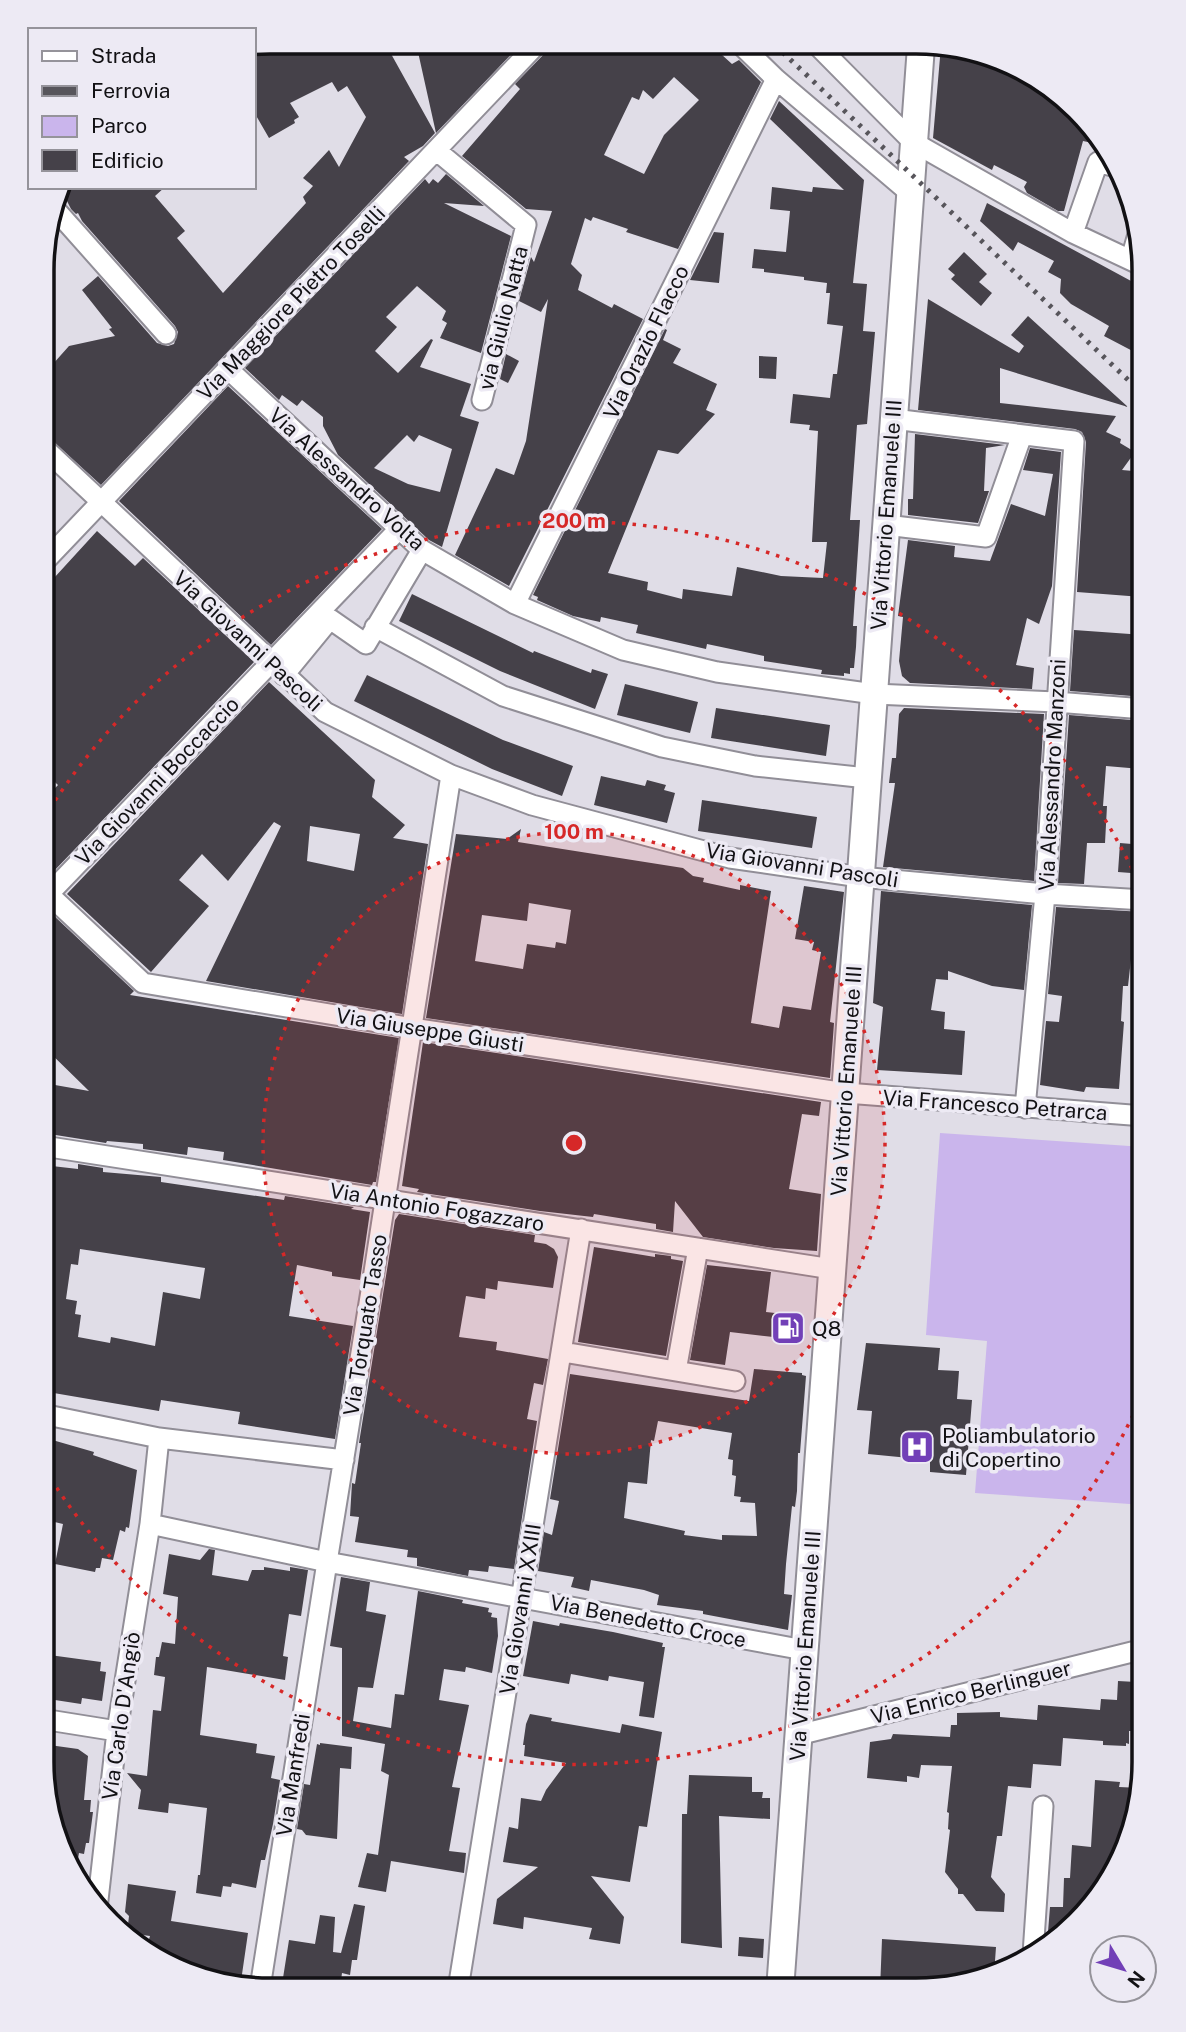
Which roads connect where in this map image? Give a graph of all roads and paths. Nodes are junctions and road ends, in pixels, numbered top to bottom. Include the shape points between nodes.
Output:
1 (528, 54) edge
2 (750, 54) edge
3 (825, 54) edge
4 (919, 54) edge
5 (776, 79) junction
6 (913, 142) junction
7 (437, 151) junction
8 (1104, 164) edge
9 (910, 183) junction
10 (61, 216) edge
11 (1073, 233) junction
12 (1131, 259) edge
13 (166, 334) dead end
14 (228, 369) junction
15 (482, 400) dead end
16 (893, 419) junction
17 (1022, 435) junction
18 (54, 458) edge
19 (99, 502) junction
20 (886, 525) junction
21 (398, 529) junction
22 (422, 550) junction
23 (54, 551) edge
24 (515, 604) junction
25 (375, 627) junction
26 (278, 669) junction
27 (874, 694) junction
28 (1056, 702) junction
29 (1132, 708) edge
30 (451, 775) junction
31 (867, 778) junction
32 (860, 877) junction
33 (54, 885) edge
34 (1045, 894) junction
35 (1132, 899) edge
36 (54, 902) edge
37 (413, 1028) junction
38 (846, 1093) junction
39 (1025, 1108) junction
40 (1131, 1115) edge
41 (54, 1148) edge
42 (386, 1199) junction
43 (581, 1229) junction
44 (698, 1248) junction
45 (832, 1269) junction
46 (563, 1352) junction
47 (676, 1371) junction
48 (735, 1381) dead end
49 (54, 1416) edge
50 (159, 1438) junction
51 (344, 1460) junction
52 (150, 1524) junction
53 (327, 1562) junction
54 (522, 1597) junction
55 (804, 1650) junction
56 (1131, 1652) edge
57 (54, 1721) edge
58 (117, 1731) junction
59 (798, 1735) junction
60 (1042, 1806) dead end
61 (99, 1893) edge
62 (1034, 1942) edge
63 (262, 1977) edge
64 (460, 1978) edge
65 (781, 1978) edge

1 - 7 street, Via Maggiore Pietro Toselli
2 - 5 street
3 - 6 street
4 - 6 street, Via Vittorio Emanuele III
5 - 9 street
5 - 24 street, Via Orazio Flacco
6 - 9 street, Via Vittorio Emanuele III
6 - 11 street
7 - 14 street, Via Maggiore Pietro Toselli
7 - 15 street, via Giulio Natta via 526,225
8 - 11 street via 1098,162
9 - 16 street, Via Vittorio Emanuele III
10 - 13 street
11 - 12 street
14 - 19 street, Via Maggiore Pietro Toselli
14 - 21 street, Via Alessandro Volta
16 - 17 street
16 - 20 street, Via Vittorio Emanuele III
17 - 20 street via 986,537
17 - 28 street, Via Alessandro Manzoni via 1074,441
18 - 19 street, Via Giovanni Pascoli
19 - 23 street, Via Maggiore Pietro Toselli
19 - 26 street, Via Giovanni Pascoli
20 - 27 street, Via Vittorio Emanuele III
21 - 22 street, Via Alessandro Volta
21 - 26 street
22 - 24 street, Via Alessandro Volta
22 - 25 street
24 - 27 street, Via Alessandro Volta via 623,650 717,672
25 - 26 street via 366,644 330,619
25 - 31 street via 503,696 662,747 755,766
26 - 30 street, Via Giovanni Pascoli via 325,712
26 - 33 street, Via Giovanni Boccaccio
27 - 28 street, Via Alessandro Volta
27 - 31 street, Via Vittorio Emanuele III
28 - 29 street, Via Alessandro Volta
28 - 34 street, Via Alessandro Manzoni
30 - 32 street, Via Giovanni Pascoli via 532,805 730,858
30 - 37 street, Via Torquato Tasso
31 - 32 street, Via Vittorio Emanuele III
32 - 34 street, Via Giovanni Pascoli
32 - 38 street, Via Vittorio Emanuele III
34 - 35 street, Via Giovanni Pascoli
34 - 39 street, Via Alessandro Manzoni
36 - 37 street, Via Giuseppe Giusti via 143,983
37 - 38 street, Via Giuseppe Giusti
37 - 42 street, Via Torquato Tasso
38 - 39 street, Via Francesco Petrarca
38 - 45 street, Via Vittorio Emanuele III
39 - 40 street, Via Francesco Petrarca
41 - 42 street, Via Antonio Fogazzaro
42 - 43 street, Via Antonio Fogazzaro
42 - 51 street, Via Torquato Tasso
43 - 44 street, Via Antonio Fogazzaro
43 - 46 street, Via Giovanni XXIII
44 - 45 street, Via Antonio Fogazzaro
44 - 47 street
45 - 55 street, Via Vittorio Emanuele III
46 - 47 street
46 - 54 street, Via Giovanni XXIII
47 - 48 street
49 - 50 street
50 - 51 street
50 - 52 street, Via Carlo D'Angiò
51 - 53 street, Via Torquato Tasso
52 - 53 street, Via Benedetto Croce
52 - 58 street, Via Carlo D'Angiò
53 - 54 street, Via Benedetto Croce
53 - 63 street, Via Manfredi
54 - 55 street, Via Benedetto Croce
54 - 64 street, Via Giovanni XXIII
55 - 59 street, Via Vittorio Emanuele III
56 - 59 street, Via Enrico Berlinguer
57 - 58 street
58 - 61 street, Via Carlo D'Angiò
59 - 65 street, Via Vittorio Emanuele III
60 - 62 street

